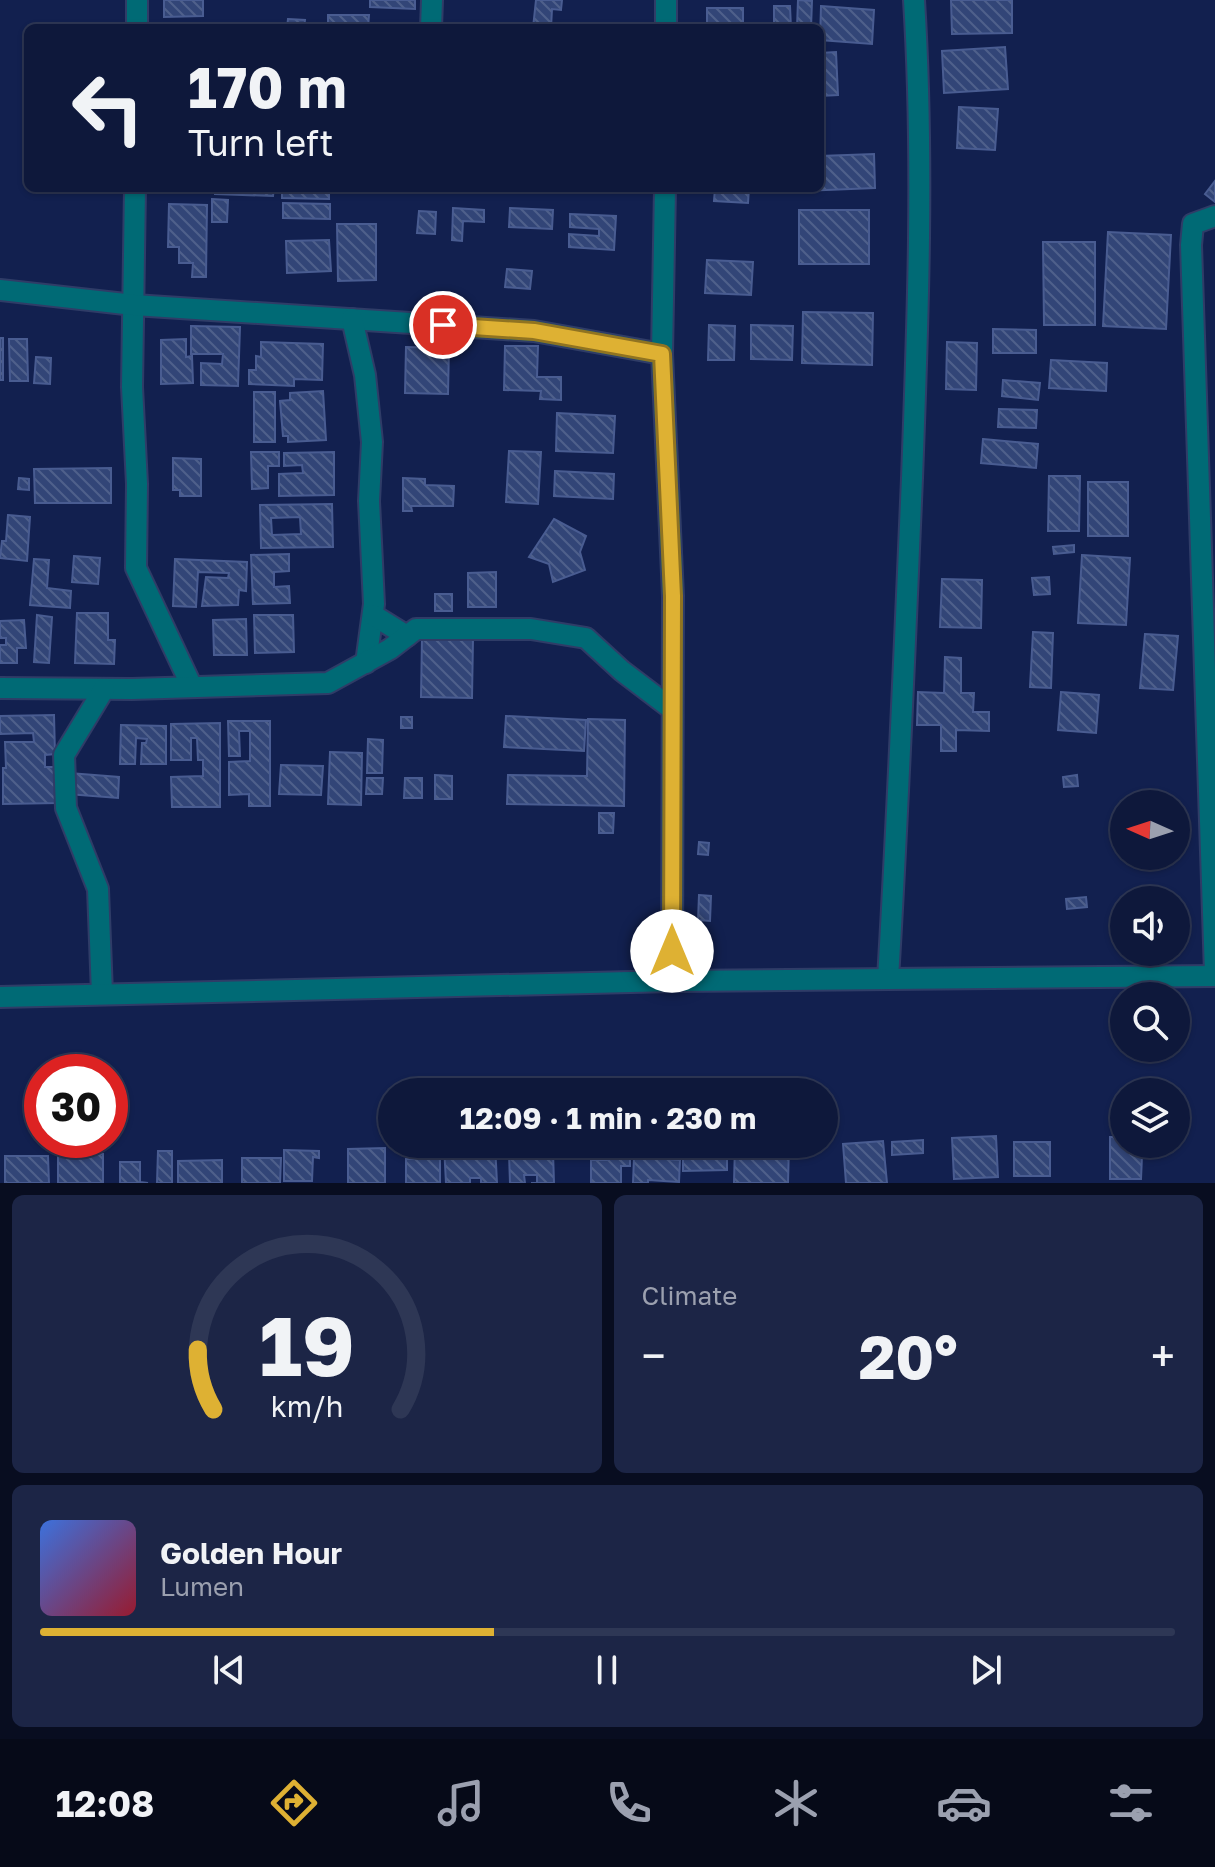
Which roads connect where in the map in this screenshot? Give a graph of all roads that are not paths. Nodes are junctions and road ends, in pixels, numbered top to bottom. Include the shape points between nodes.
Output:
1 (137, 0) edge
2 (432, 0) edge
3 (666, 0) edge
4 (914, 0) edge
5 (137, 24) edge
6 (431, 24) edge
7 (666, 24) edge
8 (135, 192) edge
9 (665, 192) edge
10 (1215, 216) edge
11 (0, 290) edge
12 (134, 305) junction
13 (352, 319) junction
14 (662, 354) junction
15 (373, 615) junction
16 (407, 636) junction
17 (366, 663) junction
18 (192, 687) junction
19 (0, 688) edge
20 (104, 689) junction
21 (672, 709) junction
22 (1215, 974) edge
23 (888, 979) junction
24 (672, 981) junction
25 (102, 994) junction
26 (0, 997) edge

1 - 5 street
2 - 6 street
3 - 7 street
4 - 23 street via 917,331
8 - 12 street
9 - 14 street
10 - 22 street via 1193,224 1191,245
11 - 12 street
12 - 13 street
12 - 18 street via 136,568
13 - 14 street via 534,331
13 - 15 street via 372,442
14 - 21 street via 673,596
15 - 16 street
15 - 17 street
16 - 17 street
16 - 21 street via 416,629 531,629 586,638
17 - 18 street via 328,683
18 - 20 street
19 - 20 street
20 - 25 street via 64,755 66,808 98,889
21 - 24 street
22 - 23 street
23 - 24 street
24 - 25 street
25 - 26 street

